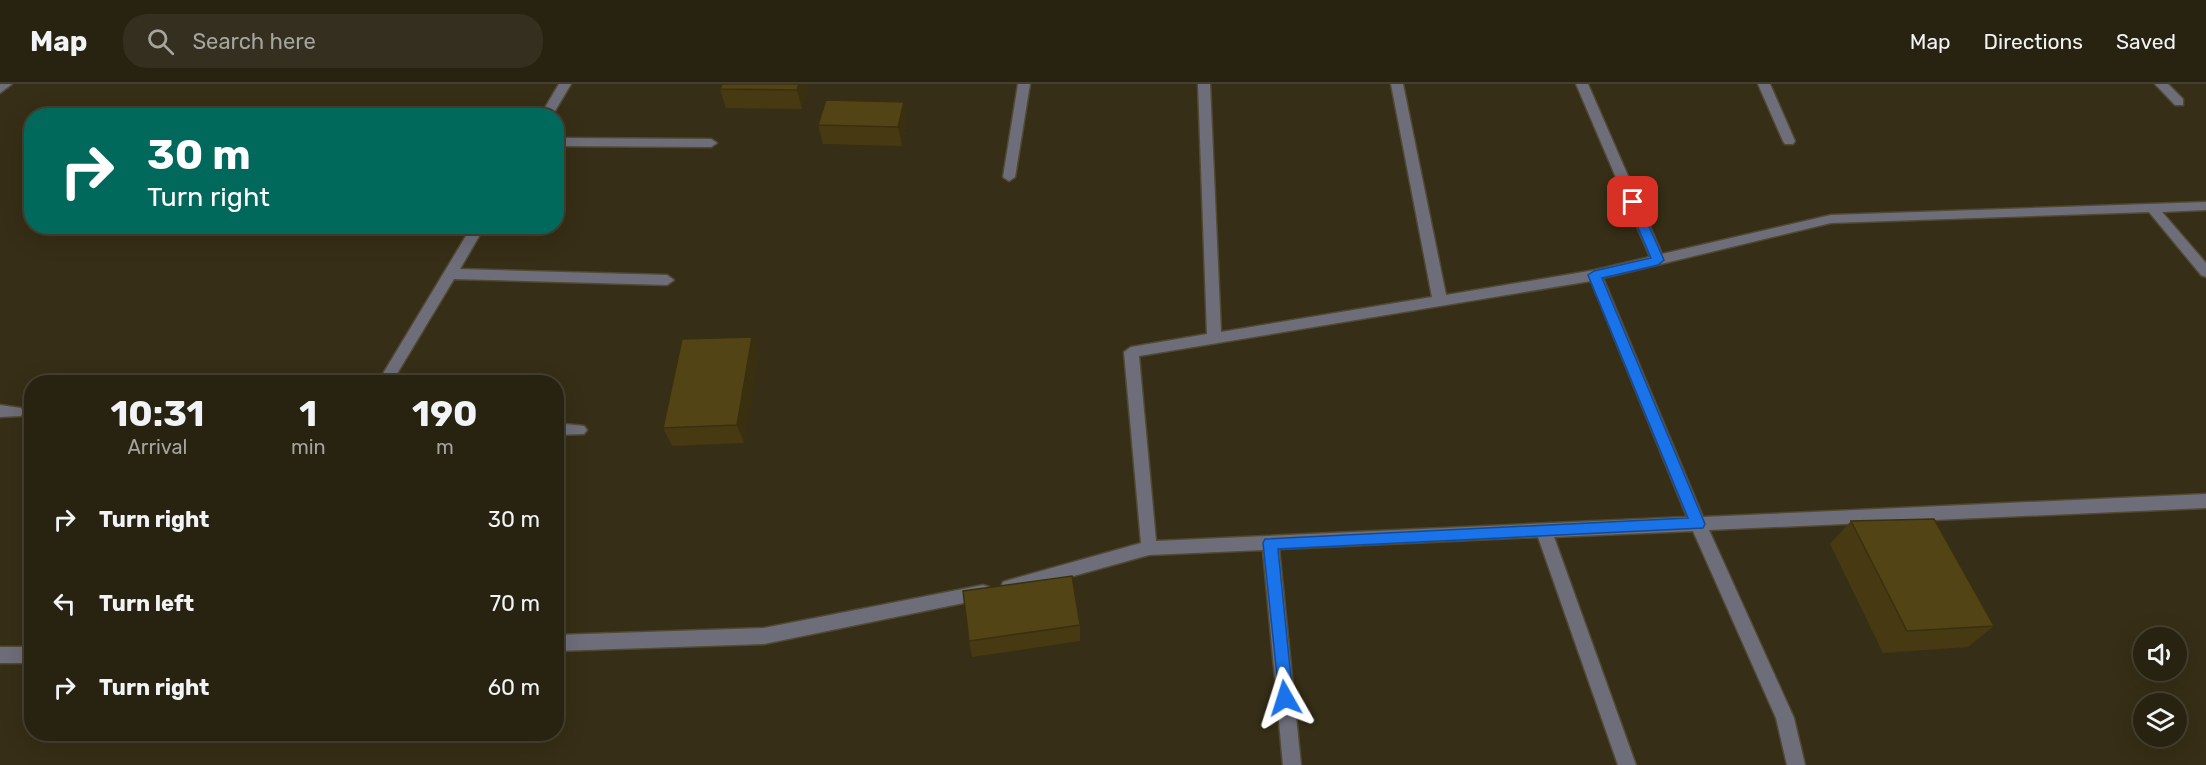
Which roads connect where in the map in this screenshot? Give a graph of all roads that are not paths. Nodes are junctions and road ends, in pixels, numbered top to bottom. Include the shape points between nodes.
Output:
1 (6, 84) edge
2 (565, 84) edge
3 (1024, 84) edge
4 (1204, 84) edge
5 (1397, 84) edge
6 (1582, 84) edge
7 (1764, 84) edge
8 (2162, 84) edge
9 (0, 89) edge
10 (2179, 102) dead end
11 (551, 108) edge
12 (1789, 141) dead end
13 (564, 142) edge
14 (711, 143) dead end
15 (1009, 177) dead end
16 (2206, 206) edge
17 (2152, 208) junction
18 (474, 234) edge
19 (1658, 260) junction
20 (2206, 272) edge
21 (450, 274) junction
22 (1594, 275) junction
23 (667, 280) dead end
24 (1440, 301) junction
25 (1214, 338) junction
26 (389, 375) edge
27 (564, 429) edge
28 (579, 430) dead end
29 (2206, 501) edge
30 (1698, 524) junction
31 (1544, 531) junction
32 (1270, 543) junction
33 (1149, 548) junction
34 (564, 643) edge
35 (0, 655) edge
36 (24, 655) edge
37 (1292, 765) edge
38 (1627, 765) edge
39 (1796, 765) edge

1 - 9 street
2 - 11 street
3 - 15 street
4 - 25 street
5 - 24 street
6 - 19 street
7 - 12 street
8 - 10 street
13 - 14 street
16 - 17 street
17 - 19 street via 1831,219
17 - 20 street
18 - 21 street
19 - 22 street
21 - 23 street
21 - 26 street
22 - 24 street
22 - 30 street
24 - 25 street
25 - 33 street via 1131,352
27 - 28 street
29 - 30 street
30 - 31 street
30 - 39 street via 1785,718
31 - 32 street
31 - 38 street
32 - 33 street
32 - 37 street
33 - 34 street via 1012,587 764,636
35 - 36 street

